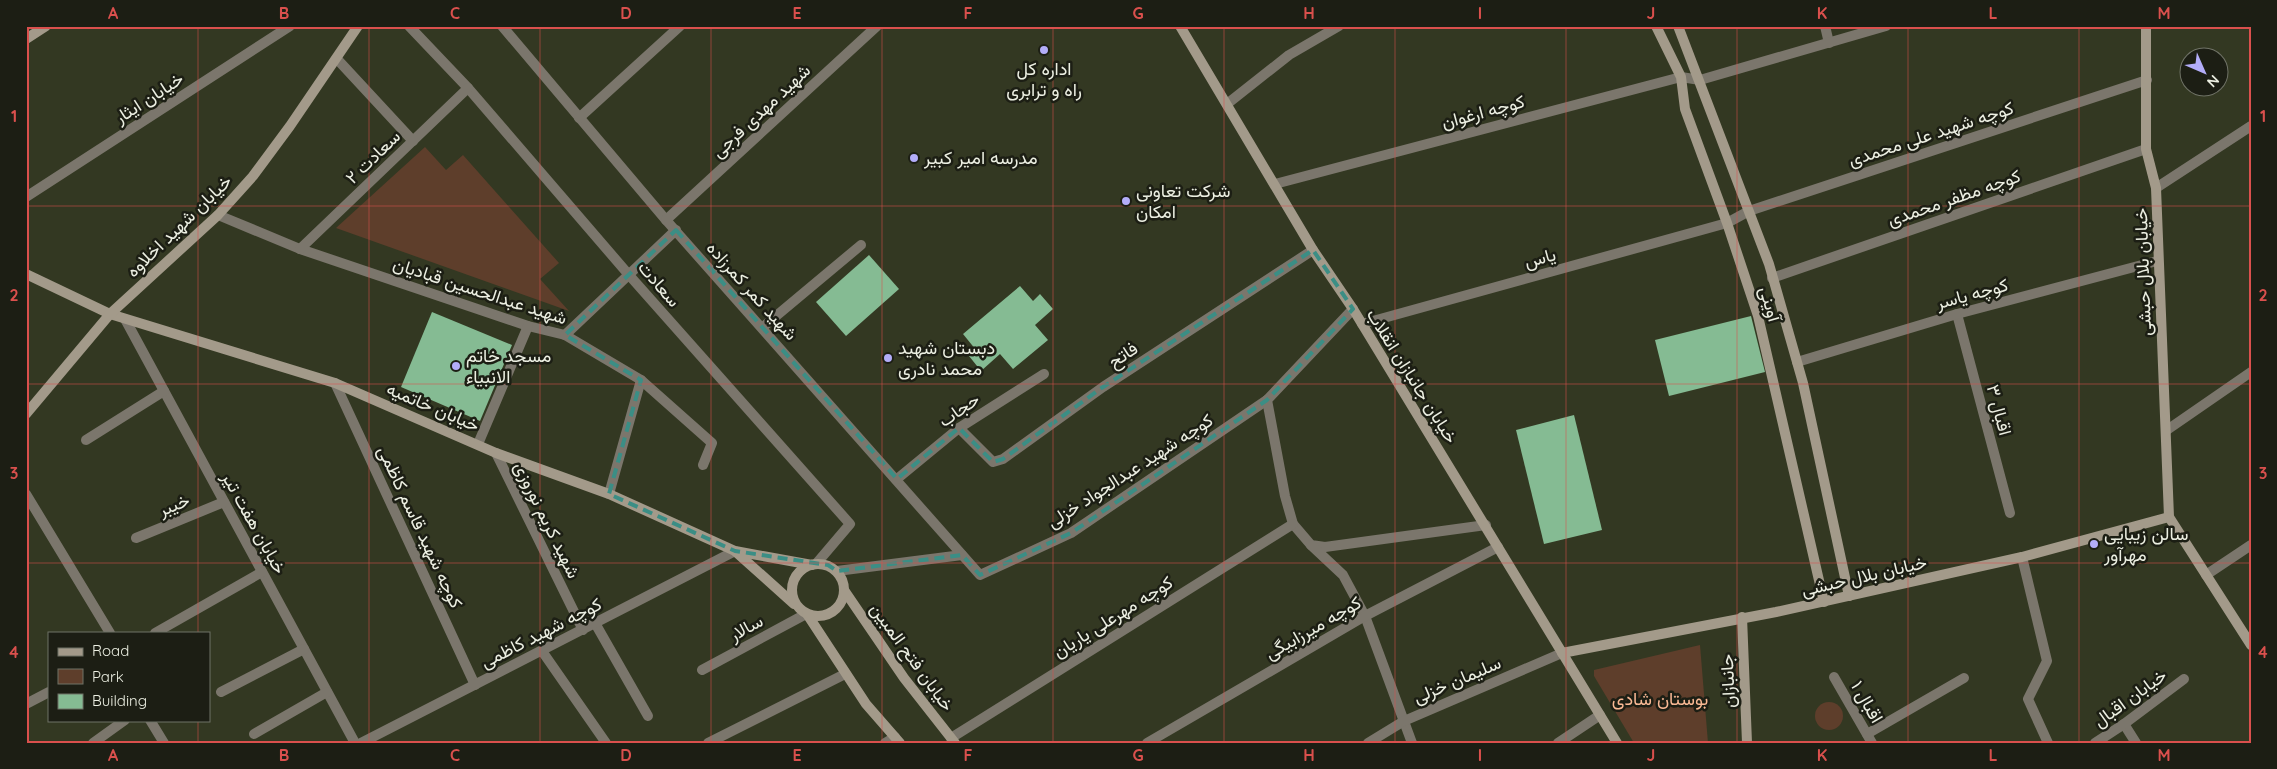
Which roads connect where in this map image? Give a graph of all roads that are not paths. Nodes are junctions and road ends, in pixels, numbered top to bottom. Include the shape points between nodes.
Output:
1 (46, 26) edge
2 (290, 26) edge
3 (358, 26) edge
4 (409, 26) edge
5 (502, 26) edge
6 (680, 26) edge
7 (877, 26) edge
8 (1180, 26) edge
9 (1339, 26) edge
10 (1656, 26) edge
11 (1678, 26) edge
12 (1825, 26) edge
13 (1886, 26) edge
14 (2146, 26) edge
15 (26, 39) edge
16 (1829, 43) junction
17 (337, 59) junction
18 (1681, 76) junction
19 (1700, 80) junction
20 (2147, 80) junction
21 (468, 88) junction
22 (1227, 104) junction
23 (580, 118) junction
24 (2251, 126) edge
25 (413, 141) junction
26 (2146, 149) junction
27 (1275, 184) junction
28 (2156, 188) junction
29 (26, 197) edge
30 (1749, 211) junction
31 (218, 215) junction
32 (666, 220) junction
33 (1727, 223) junction
34 (676, 230) junction
35 (860, 244) dead end
36 (300, 249) junction
37 (1314, 250) junction
38 (2157, 261) junction
39 (26, 274) edge
40 (629, 275) junction
41 (1772, 278) junction
42 (1353, 309) junction
43 (110, 314) junction
44 (1957, 314) junction
45 (125, 319) junction
46 (1362, 324) junction
47 (528, 326) junction
48 (763, 327) junction
49 (565, 335) junction
50 (1797, 362) junction
51 (2251, 372) edge
52 (1044, 374) dead end
53 (641, 380) junction
54 (335, 383) junction
55 (164, 391) junction
56 (1267, 400) junction
57 (26, 414) edge
58 (959, 428) junction
59 (2167, 430) junction
60 (86, 440) dead end
61 (478, 444) junction
62 (496, 453) junction
63 (702, 465) dead end
64 (897, 479) junction
65 (26, 494) edge
66 (609, 494) junction
67 (224, 502) junction
68 (2010, 513) dead end
69 (2169, 517) junction
70 (1293, 524) junction
71 (1486, 525) junction
72 (136, 538) dead end
73 (1311, 545) junction
74 (2251, 545) edge
75 (1498, 547) junction
76 (735, 551) junction
77 (962, 555) junction
78 (2022, 557) junction
79 (814, 564) junction
80 (837, 571) junction
81 (262, 572) junction
82 (2206, 574) junction
83 (980, 575) joint
84 (844, 590) junction
85 (1848, 596) junction
86 (1824, 602) junction
87 (804, 612) junction
88 (1365, 616) junction
89 (1742, 617) junction
90 (595, 623) junction
91 (582, 630) junction
92 (109, 632) edge
93 (157, 632) edge
94 (2251, 645) edge
95 (304, 649) junction
96 (542, 650) junction
97 (1562, 653) junction
98 (702, 670) dead end
99 (845, 674) junction
100 (1834, 678) dead end
101 (1964, 678) dead end
102 (2184, 679) dead end
103 (475, 685) junction
104 (221, 692) dead end
105 (327, 692) junction
106 (48, 693) edge
107 (26, 704) edge
108 (648, 716) dead end
109 (1600, 716) junction
110 (1404, 721) junction
111 (122, 722) edge
112 (151, 722) edge
113 (2124, 724) junction
114 (254, 734) dead end
115 (1869, 739) edge
116 (898, 740) edge
117 (953, 740) edge
118 (93, 743) edge
119 (164, 743) edge
120 (355, 743) edge
121 (361, 743) edge
122 (606, 743) edge
123 (708, 743) edge
124 (885, 743) edge
125 (1147, 743) edge
126 (1368, 743) edge
127 (1412, 743) edge
128 (1558, 743) edge
129 (1617, 743) edge
130 (1747, 743) edge
131 (2048, 743) edge
132 (2095, 743) edge
133 (2136, 743) edge

1 - 15 street
2 - 29 street, خیابان ایثار
3 - 17 street, خیابان شهید اخلاوه
4 - 21 street, سعادت
5 - 23 street, شهید کمر کمرزاده
6 - 23 street
7 - 32 street, شهید مهدی فرجی
8 - 22 street, خیابان جانبازان انقلاب
9 - 22 street via 1289,55
10 - 18 street, آوینی
11 - 19 street, آوینی
12 - 16 street
13 - 16 street
14 - 20 street, خیابان بلال حبشی
16 - 19 street
17 - 25 street
17 - 31 street, خیابان شهید اخلاوه via 253,176
18 - 19 street, کوچه ارغوان
18 - 27 street, کوچه ارغوان
18 - 33 street, آوینی via 1685,109
19 - 30 street, آوینی
20 - 26 street, خیابان بلال حبشی
20 - 30 street, کوچه شهید علی محمدی
21 - 25 street, سعادت ۲
21 - 40 street, سعادت
22 - 27 street, خیابان جانبازان انقلاب
23 - 32 street, شهید کمر کمرزاده
24 - 28 street
25 - 36 street, سعادت ۲
26 - 28 street, خیابان بلال حبشی
26 - 41 street, کوچه مظفر محمدی
27 - 37 street, خیابان جانبازان انقلاب
28 - 38 street, خیابان بلال حبشی
30 - 33 street, کوچه شهید علی محمدی
30 - 41 street, آوینی
31 - 36 street, شهید عبدالحسین قبادیان
31 - 43 street, خیابان شهید اخلاوه
32 - 34 street, شهید کمر کمرزاده
33 - 46 street, یاس
33 - 86 street, آوینی via 1758,316
34 - 40 street
34 - 48 street, شهید کمر کمرزاده
35 - 48 street
36 - 47 street, شهید عبدالحسین قبادیان
37 - 42 street, خیابان جانبازان انقلاب
37 - 58 street, فاتح via 1103,387 1003,459 993,462 985,457
38 - 44 street, کوچه یاسر
38 - 59 street, خیابان بلال حبشی
39 - 43 street
40 - 49 street
40 - 79 street, سعادت via 850,524
41 - 50 street, آوینی
42 - 46 street, خیابان جانبازان انقلاب
42 - 56 street, کوچه شهید عبدالجواد خزلی
43 - 45 street, خیابان خاتمیه
43 - 57 street, خیابان شهید اخلاوه
44 - 50 street, کوچه یاسر
44 - 68 street, اقبال ۳
45 - 54 street, خیابان خاتمیه
45 - 55 street, خیابان هفت تیر
46 - 71 street, خیابان جانبازان انقلاب
47 - 49 street, شهید عبدالحسین قبادیان
47 - 61 street
48 - 64 street, شهید کمر کمرزاده
49 - 53 street, شهید عبدالحسین قبادیان
50 - 85 street, آوینی
51 - 59 street
52 - 58 street, حجاب
53 - 63 street, شهید عبدالحسین قبادیان via 712,443
53 - 66 street
54 - 61 street, خیابان خاتمیه
54 - 103 street, کوچه شهید قاسم کاظمی
55 - 60 street
55 - 67 street, خیابان هفت تیر
56 - 70 street
56 - 83 street, کوچه شهید عبدالجواد خزلی via 1071,533
58 - 64 street, حجاب
59 - 69 street, خیابان بلال حبشی
61 - 62 street, خیابان خاتمیه
62 - 66 street, خیابان خاتمیه
62 - 91 street, شهید کریم نوروزی
64 - 77 street, شهید کمر کمرزاده
65 - 92 street
66 - 76 street, خیابان خاتمیه
67 - 72 street, خیبر
67 - 81 street, خیابان هفت تیر
69 - 78 street, خیابان بلال حبشی
69 - 82 street
70 - 73 street
70 - 117 street, کوچه مهرعلی یاریان
71 - 73 street via 1325,547
71 - 75 street, خیابان جانبازان انقلاب
73 - 88 street via 1343,575
74 - 82 street
75 - 88 street, کوچه میرزابیگی
75 - 97 street, خیابان جانبازان انقلاب
76 - 79 street, خیابان خاتمیه
76 - 87 street, خیابان خاتمیه
76 - 90 street, کوچه شهید کاظمی
77 - 80 street
77 - 83 street, شهید کمر کمرزاده
78 - 85 street, خیابان بلال حبشی
78 - 131 street via 2048,661 2028,699
79 - 80 street via 828,565
79 - 87 street via 799,571 793,580 792,595
80 - 84 street
81 - 93 street
81 - 95 street, خیابان هفت تیر
82 - 94 street
84 - 87 street via 837,609 828,615 818,617
84 - 117 street, خیابان فتح المبین via 904,678
85 - 86 street, خیابان بلال حبشی
86 - 89 street, خیابان بلال حبشی
87 - 98 street, سالار
87 - 99 street
88 - 110 street
88 - 125 street, کوچه میرزابیگی
89 - 97 street, خیابان بلال حبشی
89 - 130 street, جانبازان
90 - 91 street, کوچه شهید کاظمی
90 - 108 street
91 - 96 street, کوچه شهید کاظمی
95 - 104 street
95 - 105 street, خیابان هفت تیر
96 - 103 street, کوچه شهید کاظمی
96 - 122 street
97 - 109 street, خیابان جانبازان انقلاب
97 - 110 street, سلیمان خزلی
99 - 116 street
99 - 123 street
100 - 115 street, اقبال ۱
101 - 115 street
102 - 113 street, خیابان اقبال
103 - 121 street, کوچه شهید کاظمی
105 - 114 street
105 - 120 street, خیابان هفت تیر
106 - 107 street
109 - 128 street
109 - 129 street, خیابان جانبازان انقلاب
110 - 126 street, سلیمان خزلی
110 - 127 street
111 - 118 street
112 - 119 street
113 - 132 street, خیابان اقبال
113 - 133 street
116 - 124 street

